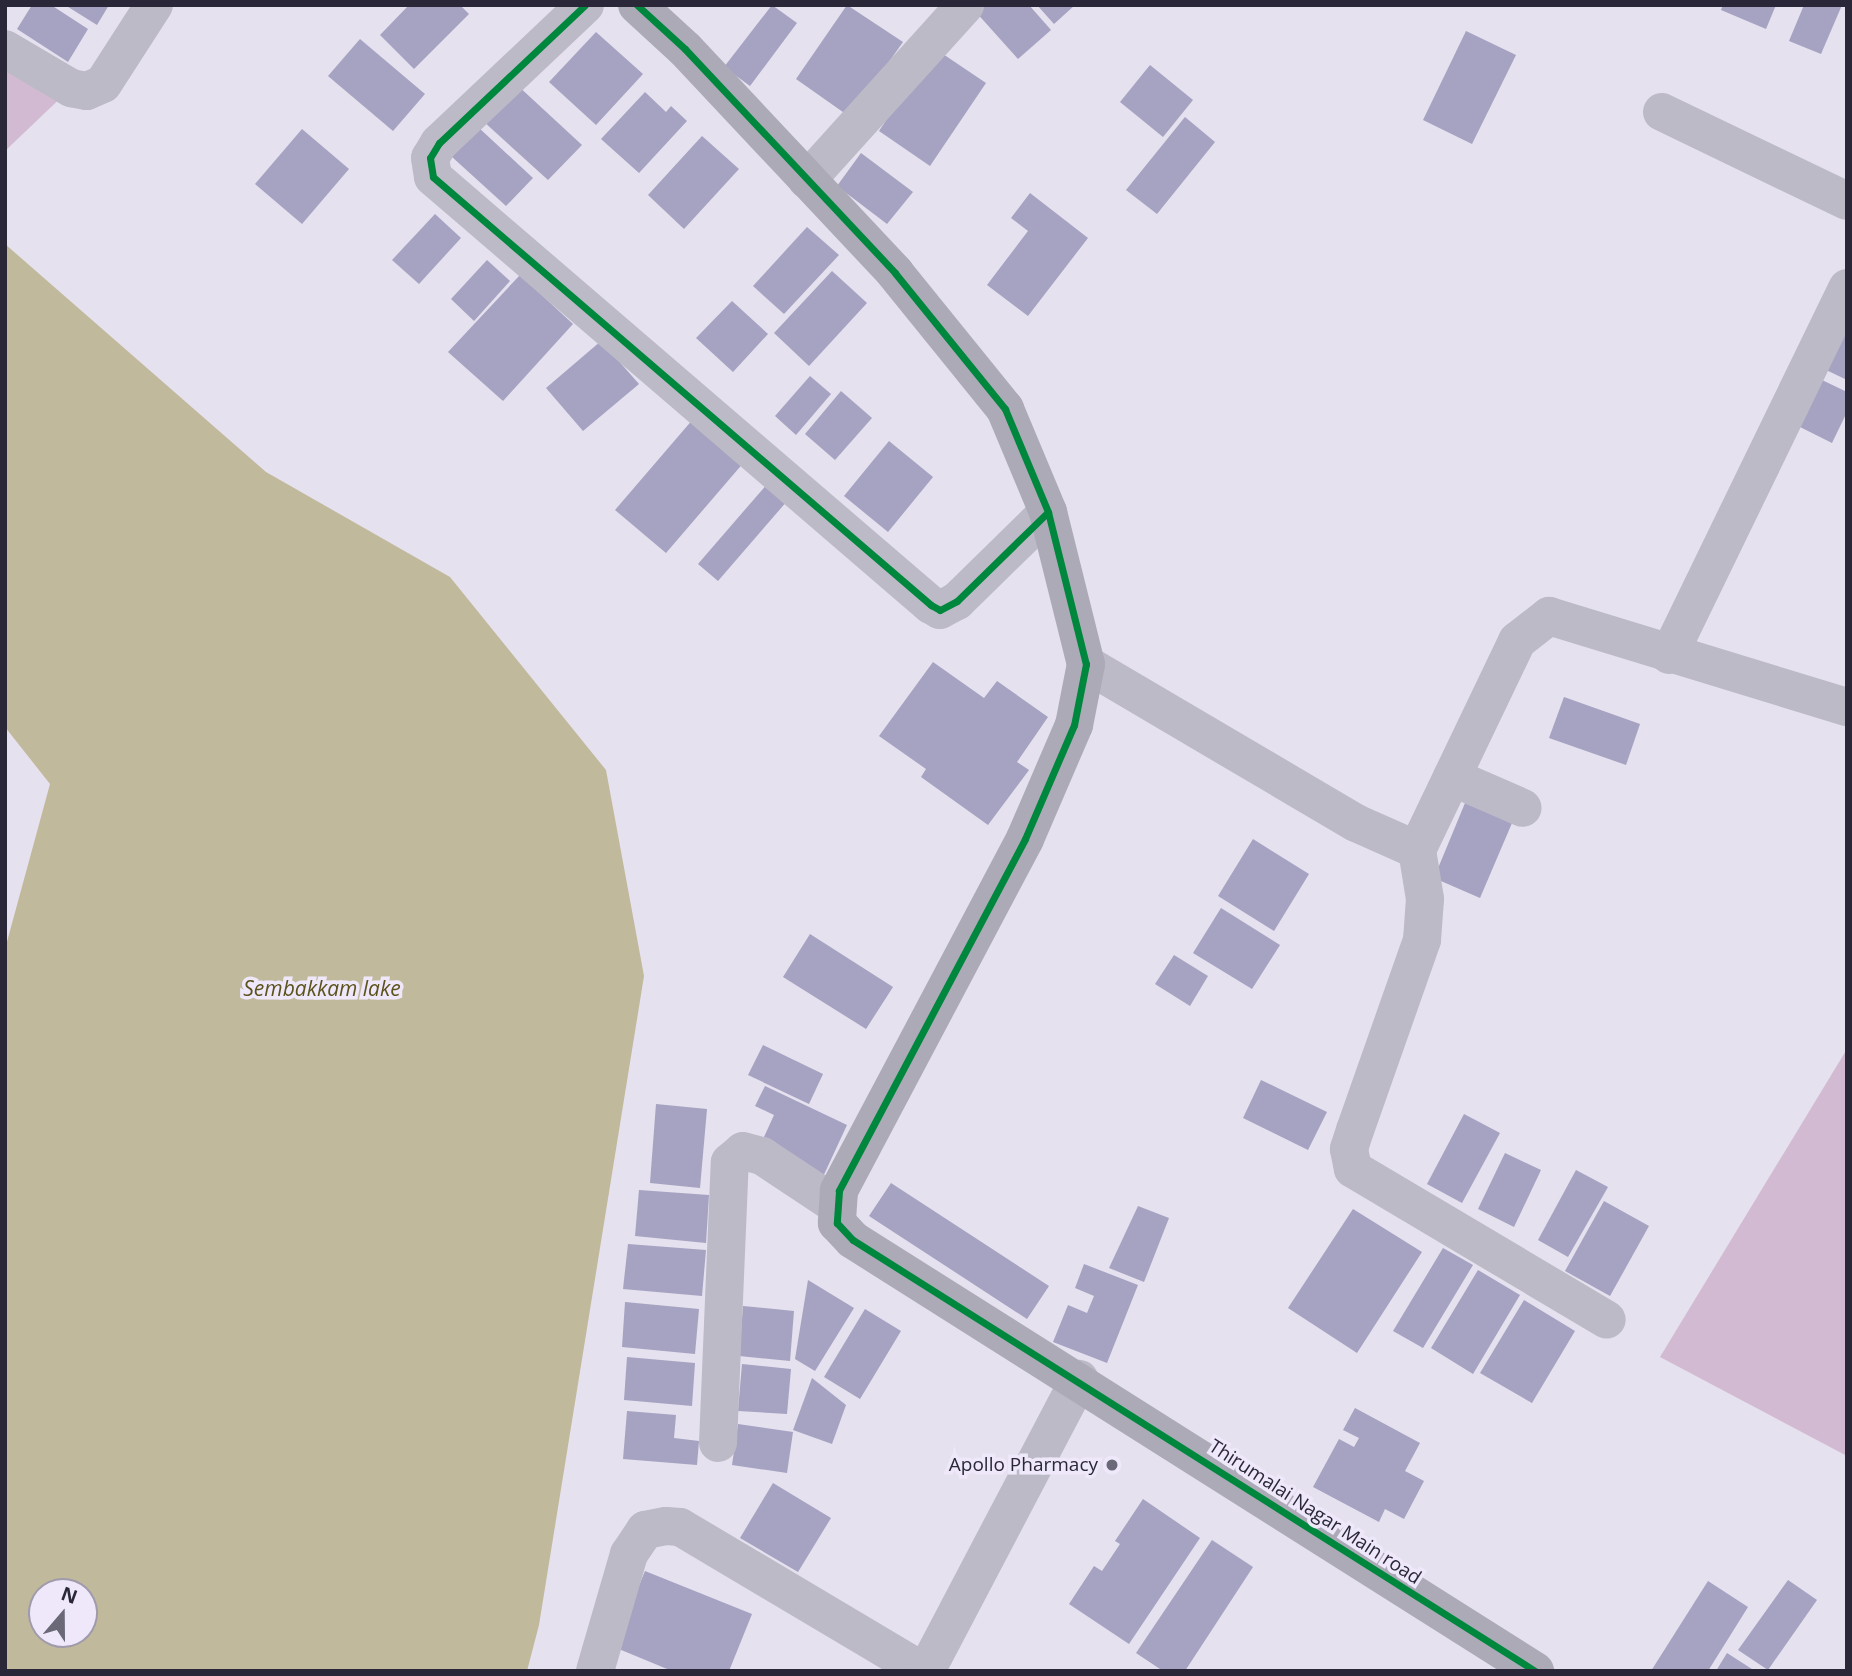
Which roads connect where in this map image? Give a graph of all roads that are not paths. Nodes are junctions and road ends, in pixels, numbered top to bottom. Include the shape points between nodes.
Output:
1 (154, 5) edge
2 (585, 5) edge
3 (637, 5) edge
4 (965, 5) edge
5 (5, 49) edge
6 (1662, 112) dead end
7 (807, 180) junction
8 (1847, 201) edge
9 (1847, 288) edge
10 (1048, 512) junction
11 (1669, 655) junction
12 (1086, 664) junction
13 (1847, 707) edge
14 (1452, 777) junction
15 (1523, 808) dead end
16 (1417, 850) junction
17 (836, 1205) junction
18 (1607, 1320) dead end
19 (1079, 1379) junction
20 (719, 1443) dead end
21 (595, 1671) edge
22 (925, 1671) edge
23 (1535, 1671) edge

1 - 5 street via 103,84 87,91 71,88
2 - 10 street via 439,143 430,158 433,177 931,606 940,610 957,601
3 - 7 street via 685,49
4 - 7 street
6 - 8 street
7 - 10 street via 895,273 1005,409
9 - 11 street
10 - 12 street
11 - 13 street
11 - 14 street via 1549,616 1517,641
12 - 16 street via 1356,823
12 - 17 street via 1074,725 1025,839 940,994
14 - 15 street
14 - 16 street
16 - 18 street via 1424,899 1422,940 1349,1149 1353,1169
17 - 19 street, Thirumalai Nagar Main road via 837,1223 853,1240
17 - 20 street via 762,1156 743,1152 730,1162
19 - 22 street
19 - 23 street, Thirumalai Nagar Main road
21 - 22 street via 629,1555 645,1530 666,1526 680,1527

